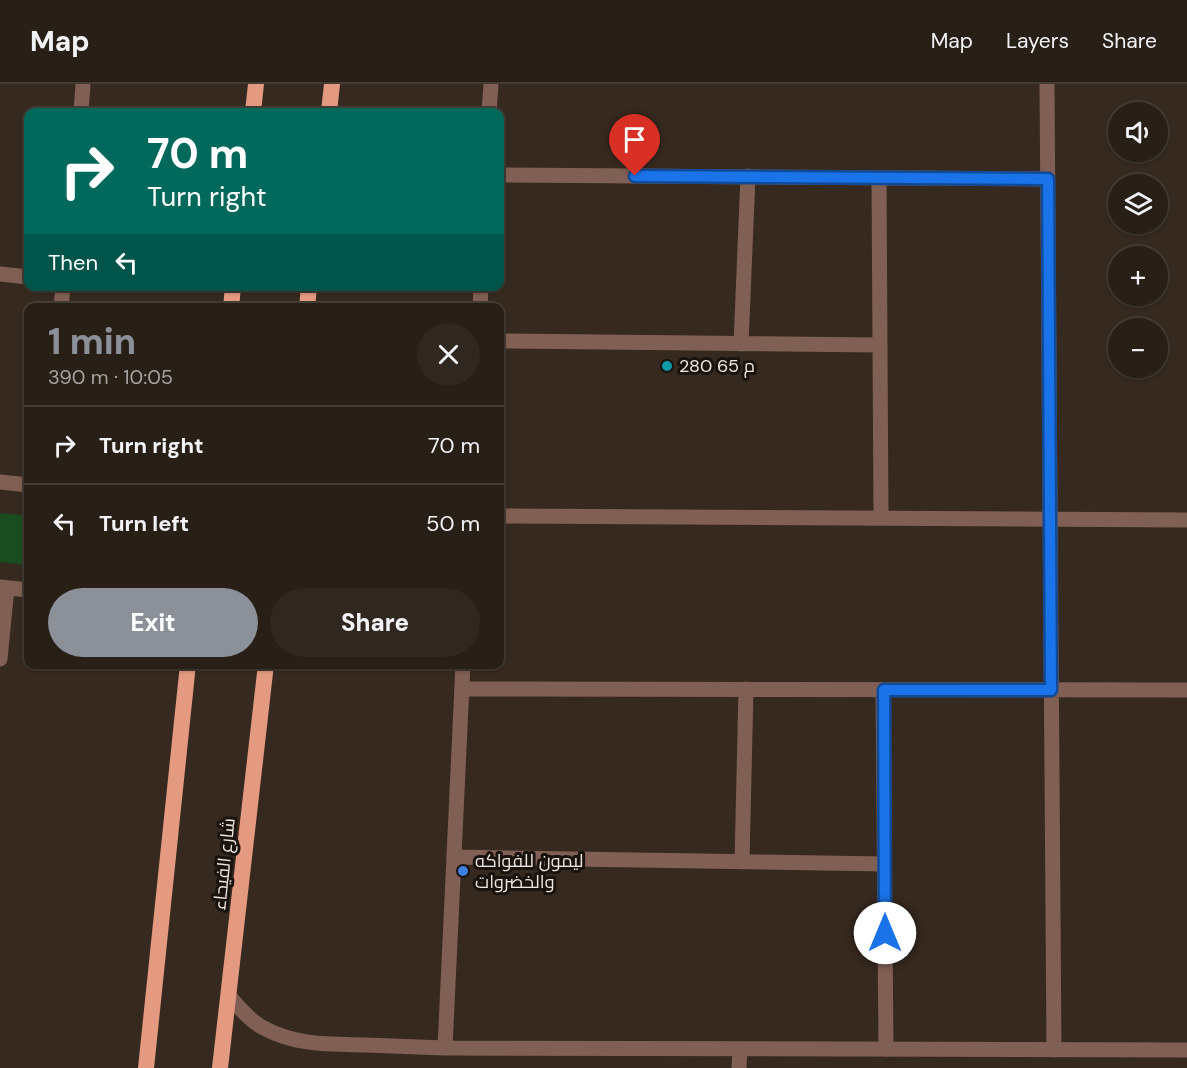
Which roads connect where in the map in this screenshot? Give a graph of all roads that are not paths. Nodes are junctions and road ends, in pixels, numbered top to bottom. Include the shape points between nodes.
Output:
1 (83, 84) edge
2 (256, 84) edge
3 (332, 84) edge
4 (490, 84) edge
5 (1047, 84) edge
6 (81, 108) edge
7 (253, 108) edge
8 (329, 108) edge
9 (489, 108) edge
10 (504, 175) edge
11 (748, 177) junction
12 (879, 178) junction
13 (1048, 179) junction
14 (0, 274) edge
15 (24, 277) edge
16 (504, 341) edge
17 (741, 344) junction
18 (880, 345) junction
19 (0, 482) edge
20 (24, 485) edge
21 (504, 516) edge
22 (881, 519) junction
23 (1050, 519) junction
24 (1187, 520) edge
25 (4, 587) edge
26 (24, 590) edge
27 (0, 659) edge
28 (187, 669) edge
29 (265, 669) edge
30 (463, 669) edge
31 (462, 689) junction
32 (746, 689) junction
33 (884, 690) junction
34 (1051, 690) junction
35 (1187, 690) edge
36 (454, 857) junction
37 (742, 862) junction
38 (884, 864) junction
39 (229, 996) junction
40 (445, 1048) junction
41 (740, 1049) junction
42 (886, 1049) junction
43 (1054, 1050) junction
44 (1187, 1050) edge
45 (146, 1068) edge
46 (220, 1068) edge
47 (739, 1068) edge

1 - 6 street
2 - 7 highway
3 - 8 highway
4 - 9 street
5 - 13 street
10 - 11 street
11 - 12 street
11 - 17 street
12 - 13 street
12 - 18 street
13 - 23 street
14 - 15 street
16 - 17 street
17 - 18 street
18 - 22 street
19 - 20 street
21 - 22 street
22 - 23 street
23 - 24 street
23 - 34 street
25 - 26 street
25 - 27 street
28 - 45 highway
29 - 39 highway, شارع الفيحاء
30 - 31 street
31 - 32 street
31 - 36 street
32 - 33 street
32 - 37 street
33 - 34 street
33 - 38 street
34 - 35 street
34 - 43 street
36 - 37 street
36 - 40 street
37 - 38 street
38 - 42 street
39 - 40 street via 261,1026 302,1042
39 - 46 highway, شارع الفيحاء
40 - 41 street
41 - 42 street
41 - 47 street
42 - 43 street
43 - 44 street

